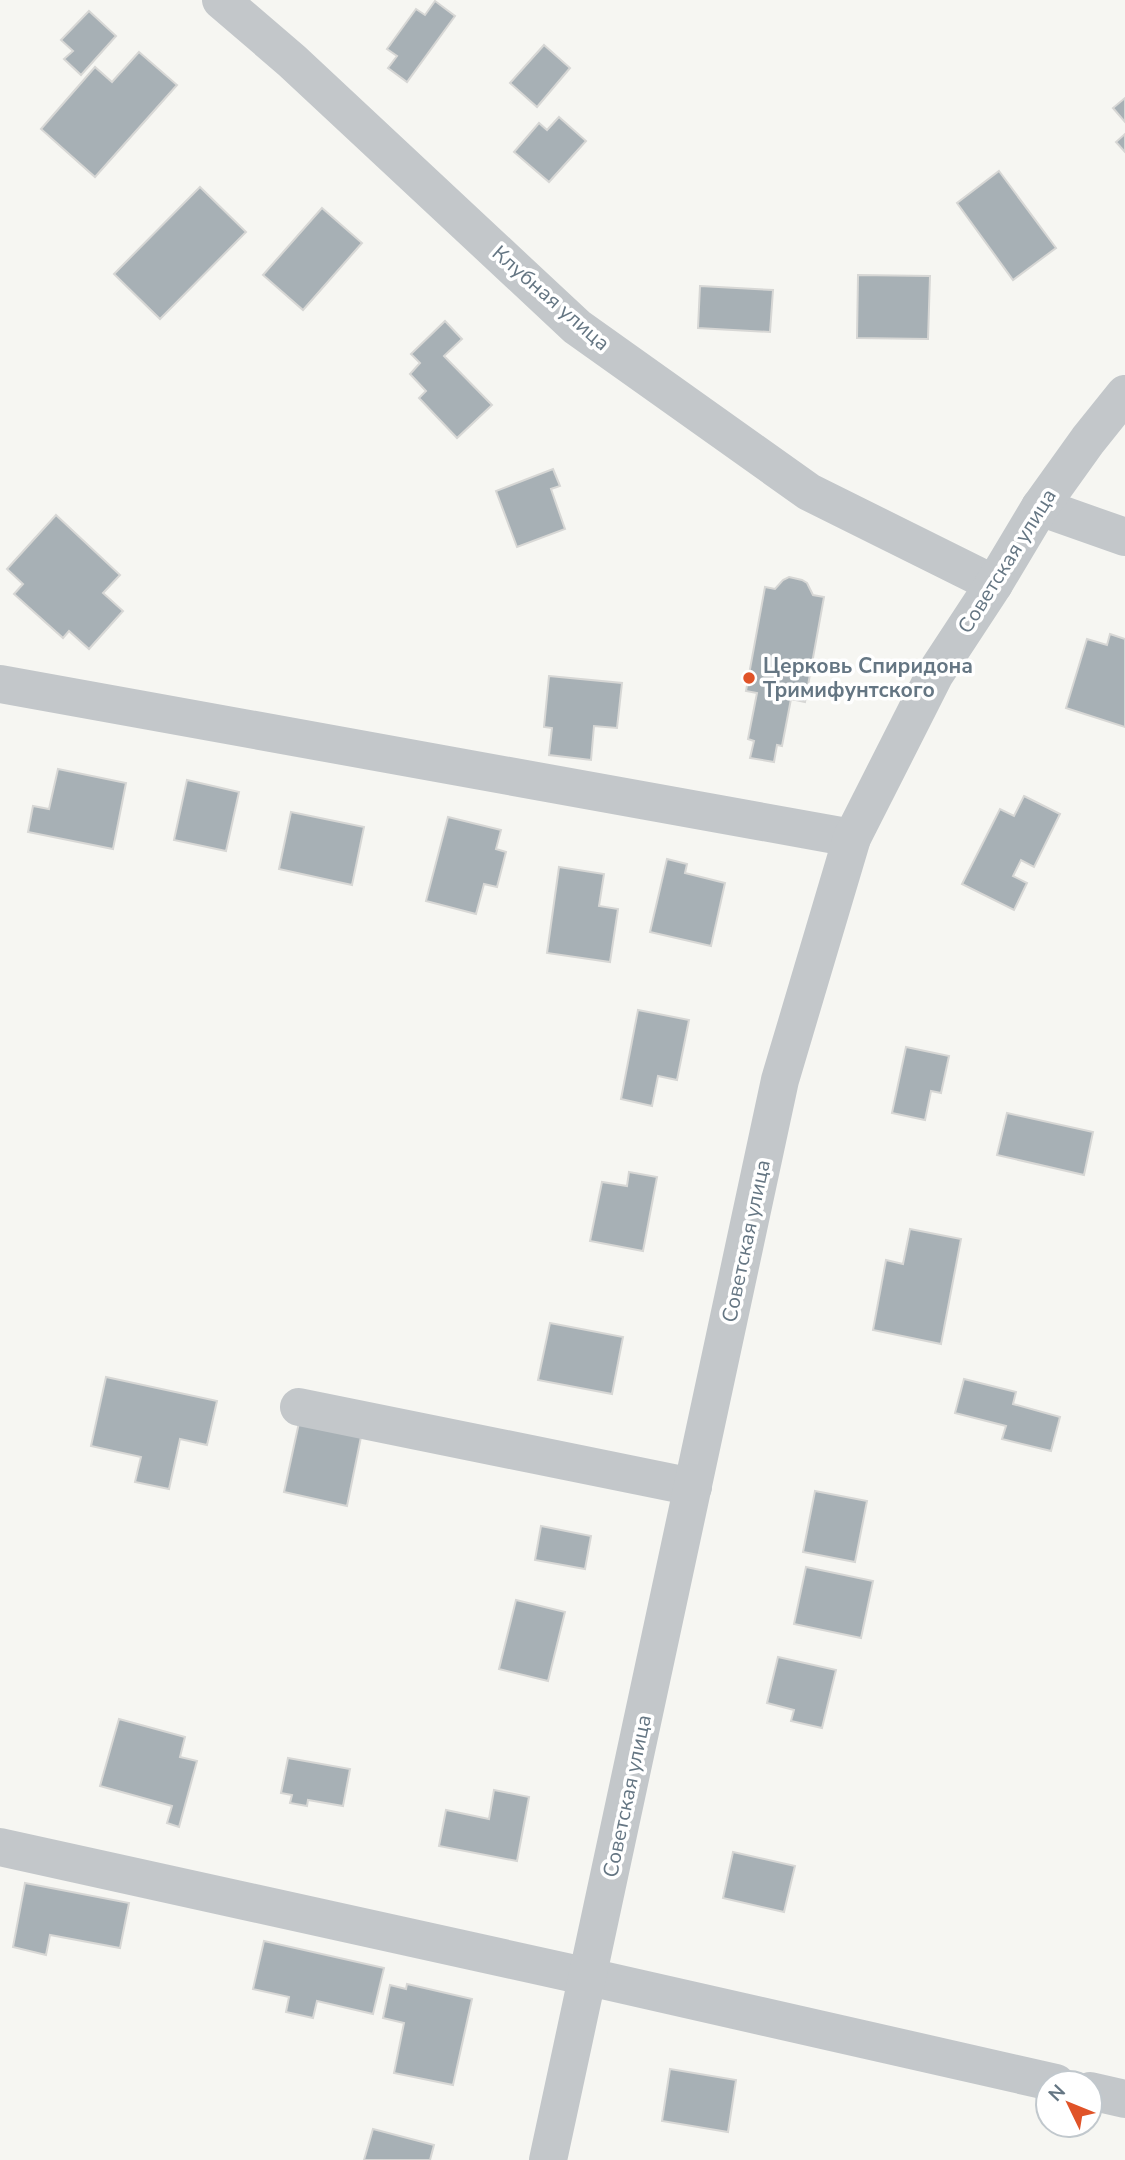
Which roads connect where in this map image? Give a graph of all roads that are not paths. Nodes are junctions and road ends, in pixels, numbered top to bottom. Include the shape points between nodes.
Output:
1 (221, 0) edge
2 (1125, 394) edge
3 (1040, 507) junction
4 (1125, 537) edge
5 (994, 584) junction
6 (0, 684) edge
7 (852, 838) junction
8 (299, 1407) dead end
9 (693, 1487) junction
10 (0, 1847) edge
11 (589, 1977) junction
12 (1034, 2078) edge
13 (1104, 2094) edge
14 (1125, 2099) edge
15 (548, 2160) edge

1 - 5 street, Клубная улица via 577,327 809,492
2 - 3 street, Советская улица
3 - 4 street
3 - 5 street, Советская улица
5 - 7 street, Советская улица via 935,674
6 - 7 street
7 - 9 street, Советская улица via 780,1080
8 - 9 street
9 - 11 street, Советская улица
10 - 11 street
11 - 12 street
11 - 15 street, Советская улица
13 - 14 street

